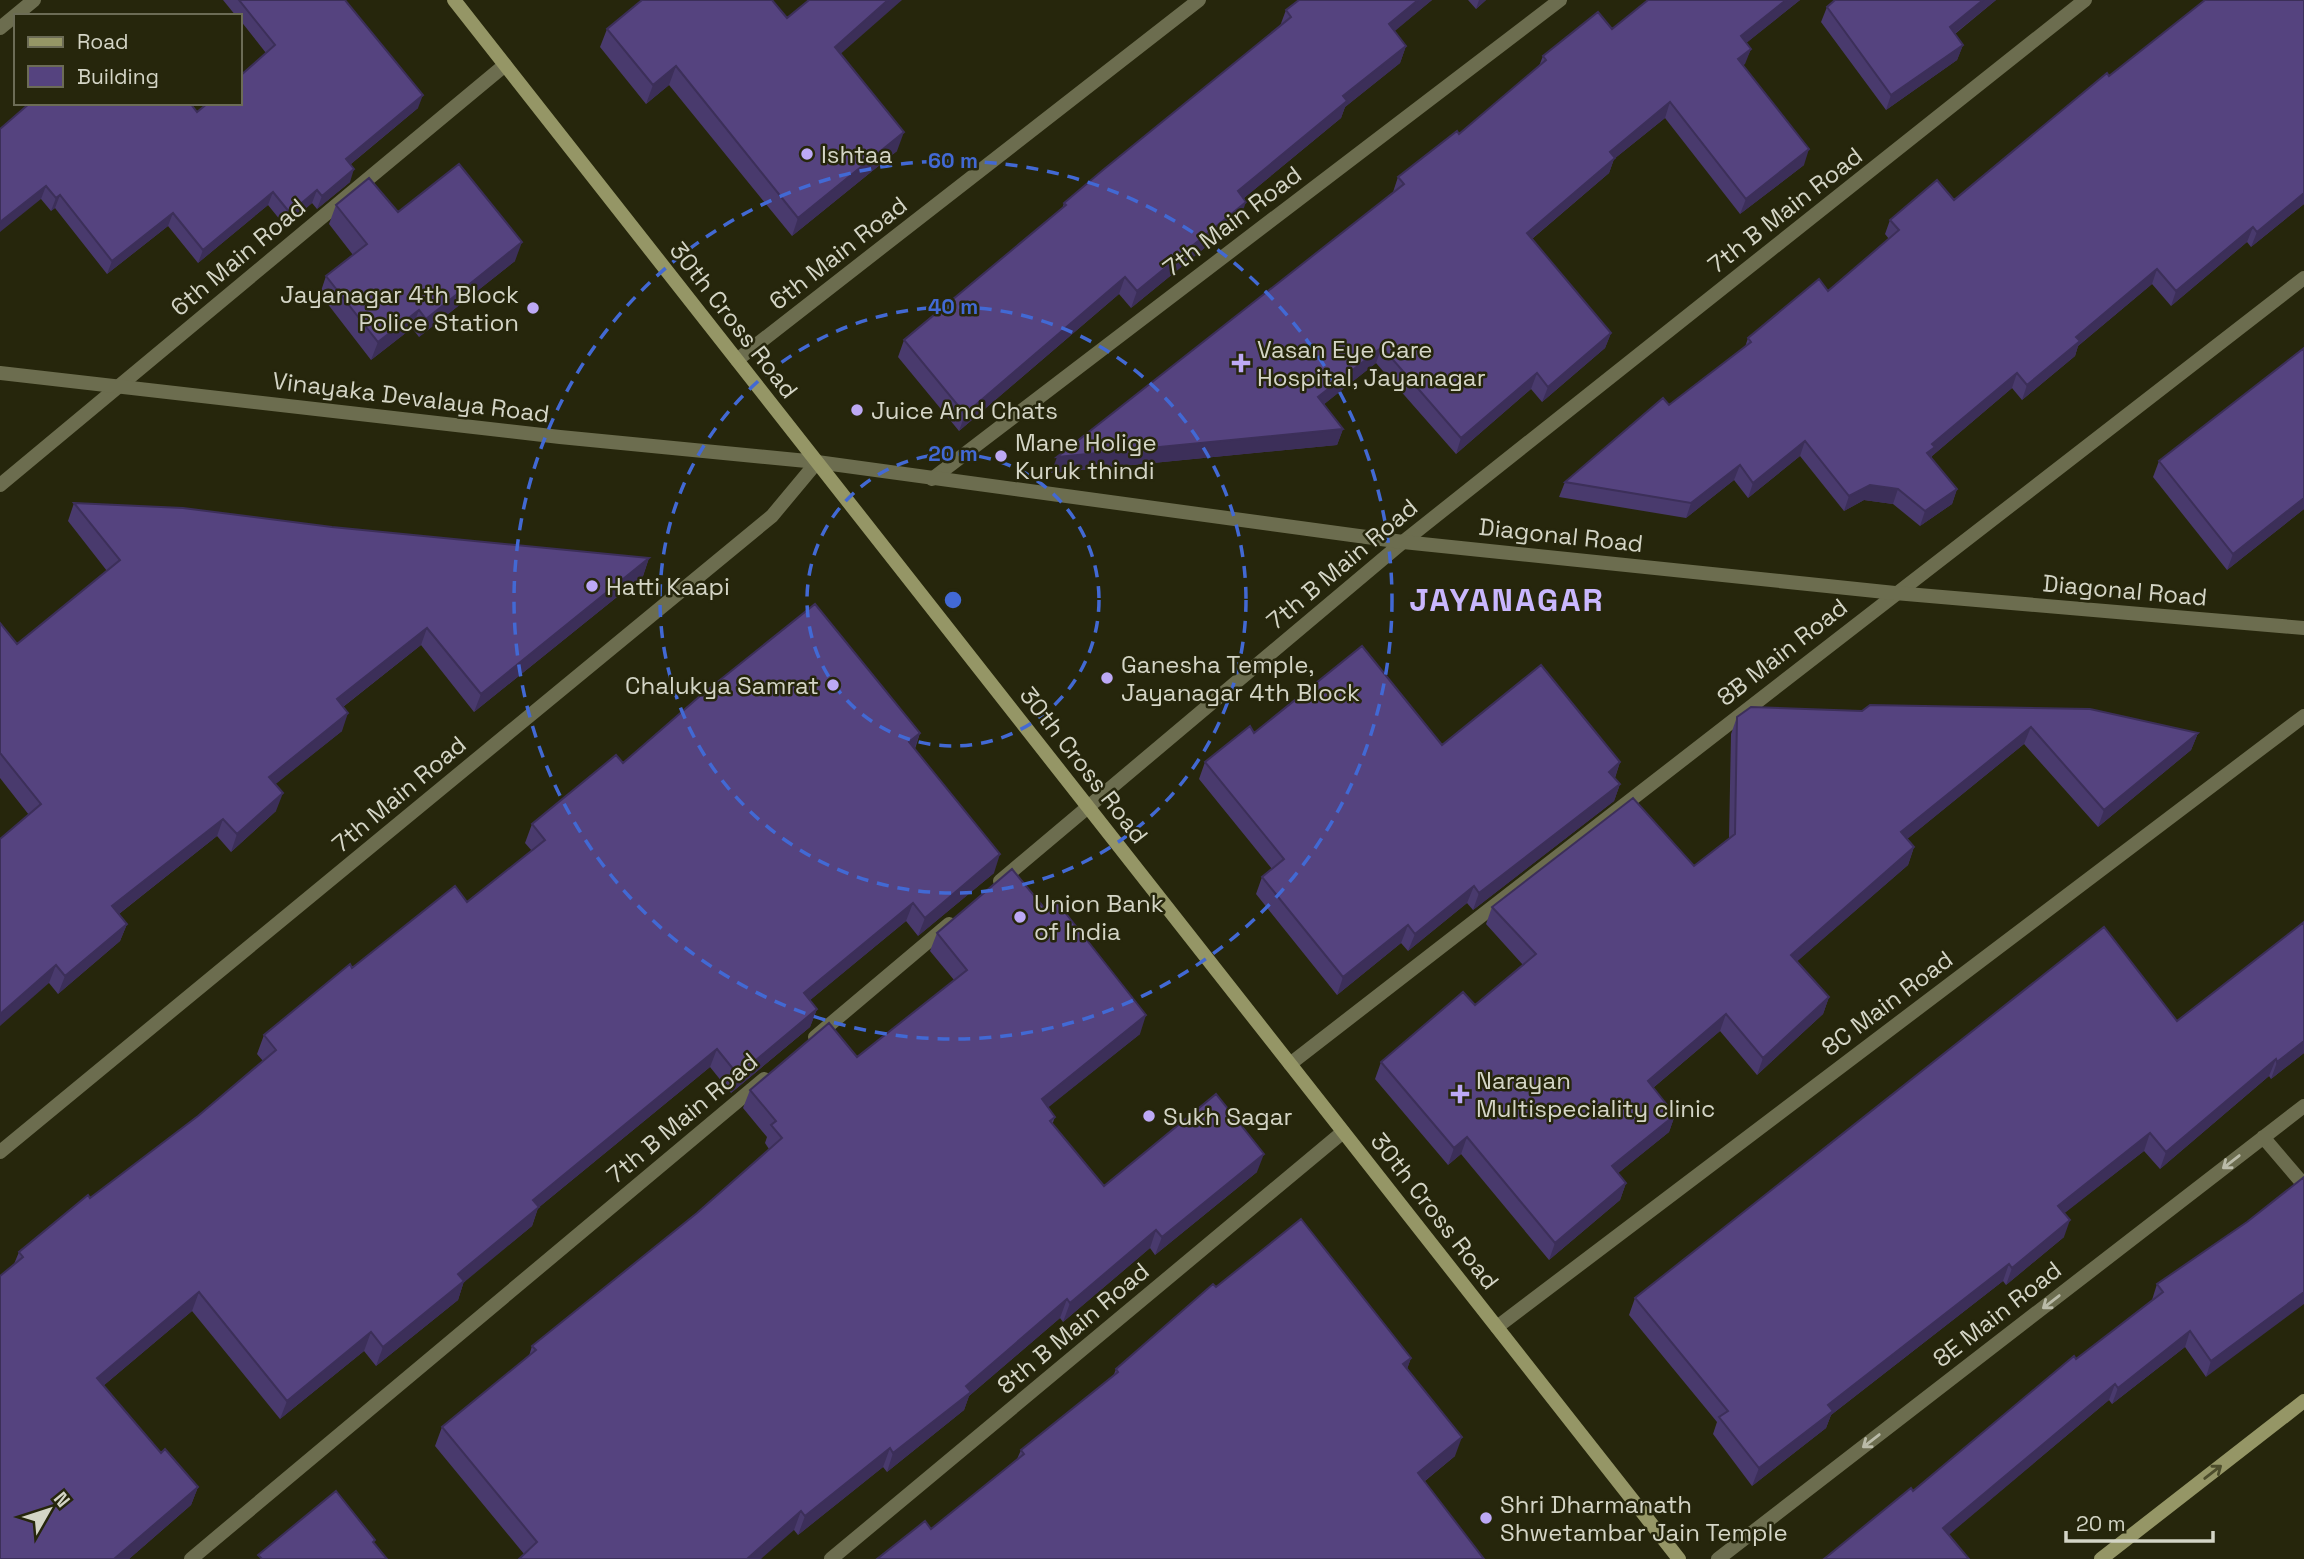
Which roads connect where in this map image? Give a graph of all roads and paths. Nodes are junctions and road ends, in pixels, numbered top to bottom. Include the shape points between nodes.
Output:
1 (34, 0) edge
2 (454, 0) edge
3 (1199, 0) edge
4 (1560, 0) edge
5 (2085, 0) edge
6 (17, 14) edge
7 (14, 16) edge
8 (0, 28) edge
9 (505, 65) junction
10 (2304, 278) edge
11 (737, 360) junction
12 (0, 373) edge
13 (118, 386) junction
14 (817, 462) junction
15 (932, 479) junction
16 (0, 485) edge
17 (1403, 542) junction
18 (1895, 593) junction
19 (2304, 628) edge
20 (2304, 716) edge
21 (1088, 807) junction
22 (990, 889) edge
23 (958, 916) edge
24 (799, 1050) edge
25 (1290, 1064) junction
26 (777, 1068) edge
27 (2304, 1106) edge
28 (1343, 1132) junction
29 (2263, 1137) junction
30 (0, 1152) edge
31 (2304, 1185) edge
32 (1497, 1327) junction
33 (2304, 1401) edge
34 (191, 1559) edge
35 (831, 1559) edge
36 (1679, 1559) edge
37 (1718, 1559) edge
38 (2101, 1559) edge

1 - 6 street
2 - 9 main road, 30th Cross Road
3 - 11 street, 6th Main Road
4 - 15 street, 7th Main Road
5 - 17 street, 7th B Main Road
7 - 8 street
9 - 11 main road, 30th Cross Road
9 - 13 street, 6th Main Road
10 - 18 street, 8B Main Road
11 - 14 main road, 30th Cross Road
12 - 13 street, Vinayaka Devalaya Road
13 - 14 street, Vinayaka Devalaya Road
13 - 16 street, 6th Main Road
14 - 15 street, Diagonal Road
14 - 21 main road, 30th Cross Road
14 - 30 street, 7th Main Road via 772,516
15 - 17 street, Diagonal Road
17 - 18 street, Diagonal Road
17 - 21 street, 7th B Main Road
18 - 19 street, Diagonal Road
18 - 25 street, 8B Main Road
20 - 32 street, 8C Main Road
21 - 22 street, 7th B Main Road
21 - 25 main road, 30th Cross Road
23 - 24 street
25 - 28 main road, 30th Cross Road
26 - 34 street, 7th B Main Road
27 - 29 street, 8E Main Road
28 - 32 main road, 30th Cross Road
28 - 35 street, 8th B Main Road
29 - 31 street
29 -> 37 street, 8E Main Road
32 - 36 main road, 30th Cross Road
38 -> 33 main road

